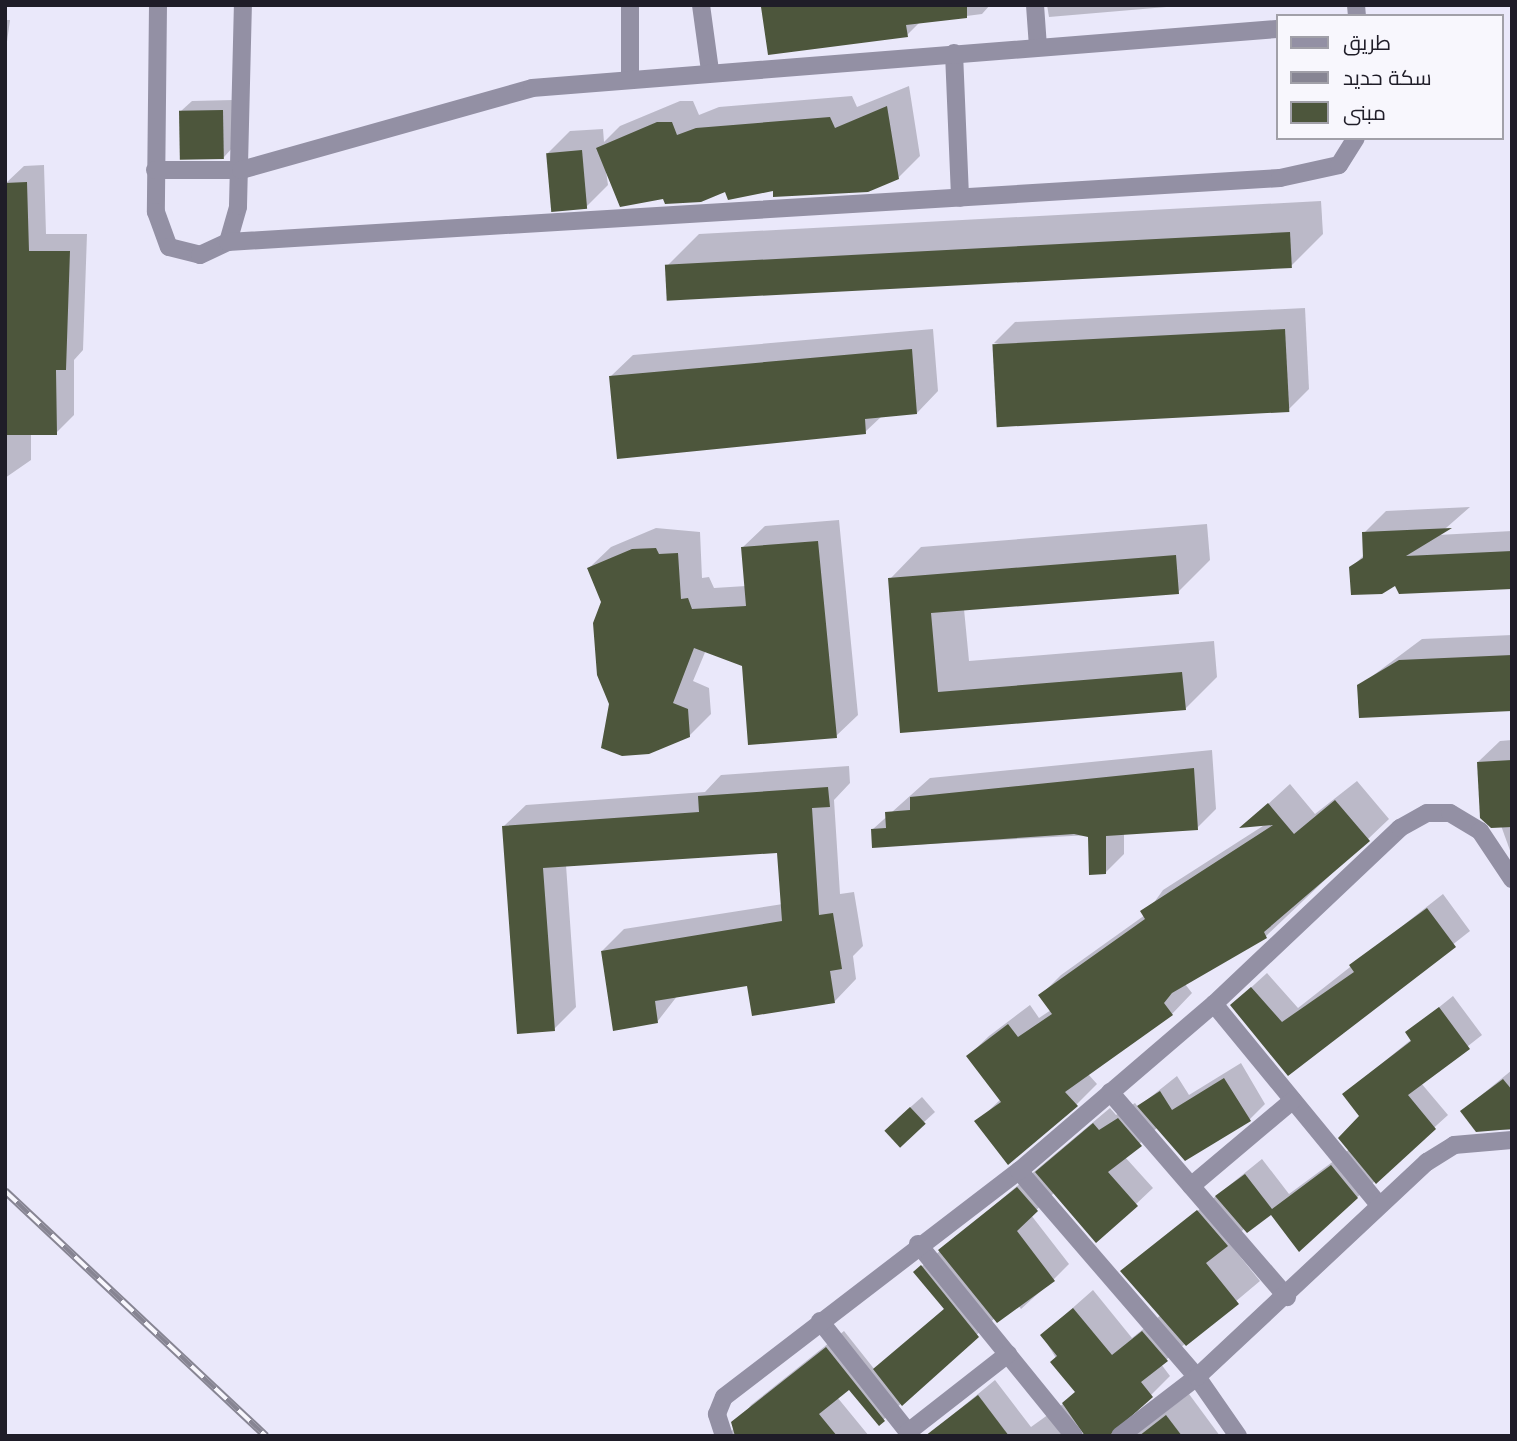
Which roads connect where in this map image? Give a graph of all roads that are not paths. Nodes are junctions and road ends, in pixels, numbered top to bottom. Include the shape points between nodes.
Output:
1 (158, 5) edge
2 (243, 5) edge
3 (629, 5) edge
4 (701, 5) edge
5 (1035, 5) edge
6 (1276, 29) edge
7 (1038, 47) junction
8 (954, 53) junction
9 (710, 71) junction
10 (630, 77) junction
11 (1355, 140) edge
12 (155, 170) junction
13 (241, 170) junction
14 (960, 198) junction
15 (228, 242) junction
16 (1512, 880) edge
17 (1214, 1004) junction
18 (1110, 1092) junction
19 (1293, 1100) junction
20 (1512, 1140) edge
21 (1019, 1171) junction
22 (1192, 1186) junction
23 (1378, 1204) junction
24 (918, 1244) junction
25 (1287, 1297) junction
26 (820, 1321) junction
27 (1008, 1354) junction
28 (1197, 1377) junction
29 (910, 1434) edge
30 (724, 1436) edge
31 (1074, 1436) edge
32 (1120, 1436) edge
33 (1238, 1436) edge

1 - 12 street
2 - 13 street
3 - 10 street
4 - 9 street
5 - 7 street
6 - 7 street
7 - 8 street
8 - 9 street
8 - 14 street
9 - 10 street
10 - 13 street via 532,88
11 - 14 street via 1339,165 1321,172
12 - 13 street
12 - 15 street via 156,212 169,247 200,255
13 - 15 street
14 - 15 street
16 - 17 street via 1480,831 1450,813 1427,813 1399,828
17 - 18 street
17 - 19 street
18 - 21 street
18 - 22 street
19 - 22 street
19 - 23 street
20 - 23 street via 1454,1145
21 - 24 street
21 - 28 street
22 - 25 street
23 - 25 street
24 - 26 street
24 - 27 street
25 - 28 street
26 - 29 street
26 - 30 street via 724,1397 717,1414
27 - 29 street
27 - 31 street
28 - 32 street
28 - 33 street

